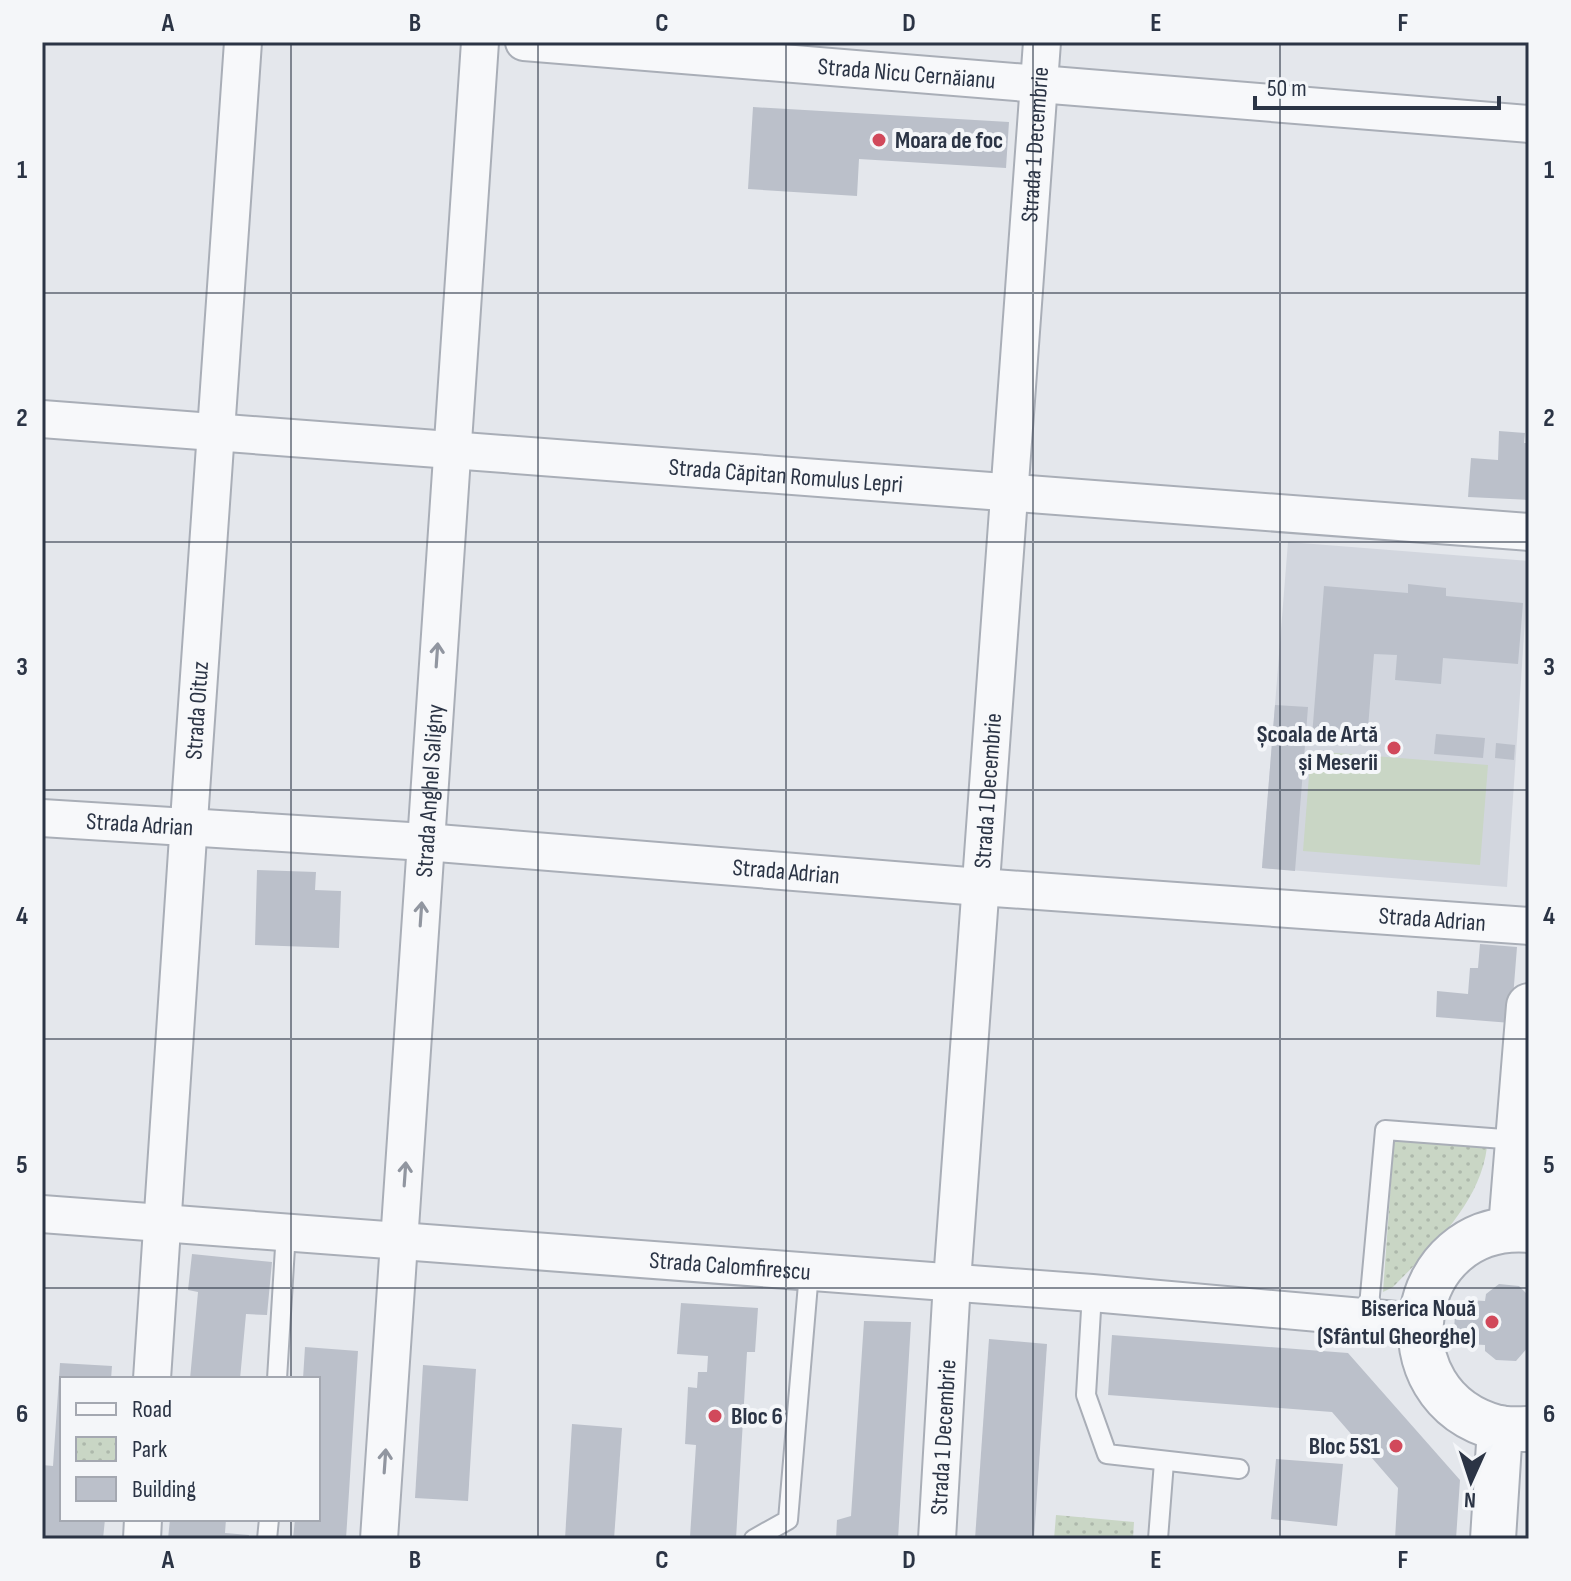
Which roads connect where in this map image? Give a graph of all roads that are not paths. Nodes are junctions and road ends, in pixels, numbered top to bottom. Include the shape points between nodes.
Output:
1 (243, 42) edge
2 (480, 42) edge
3 (524, 42) edge
4 (1042, 42) edge
5 (1039, 83) junction
6 (1529, 124) edge
7 (42, 419) edge
8 (217, 432) junction
9 (450, 449) junction
10 (1010, 494) junction
11 (1529, 532) edge
12 (42, 818) edge
13 (186, 829) junction
14 (425, 842) junction
15 (980, 887) junction
16 (1529, 926) edge
17 (1529, 1006) edge
18 (1524, 1140) edge
19 (42, 1214) edge
20 (161, 1222) junction
21 (1520, 1229) edge
22 (286, 1231) junction
23 (401, 1239) junction
24 (809, 1272) junction
25 (952, 1282) junction
26 (1092, 1293) junction
27 (1368, 1317) junction
28 (1419, 1322) junction
29 (152, 1377) edge
30 (277, 1377) edge
31 (1515, 1429) edge
32 (1164, 1462) junction
33 (1239, 1469) dead end
34 (379, 1539) edge
35 (754, 1539) edge
36 (937, 1539) edge
37 (1158, 1539) edge
38 (1493, 1539) edge

1 - 8 street, Strada Oituz
2 - 9 street, Strada Anghel Saligny
3 - 5 street, Strada Nicu Cernăianu
4 - 5 street, Strada 1 Decembrie
5 - 6 street, Strada Nicu Cernăianu
5 - 10 street, Strada 1 Decembrie
7 - 8 street, Strada Căpitan Romulus Lepri
8 - 9 street, Strada Căpitan Romulus Lepri
8 - 13 street, Strada Oituz
9 - 10 street, Strada Căpitan Romulus Lepri
14 -> 9 street, Strada Anghel Saligny
10 - 11 street, Strada Căpitan Romulus Lepri
10 - 15 street, Strada 1 Decembrie
12 - 13 street, Strada Adrian
13 - 14 street, Strada Adrian
13 - 20 street, Strada Oituz
14 - 15 street, Strada Adrian
23 -> 14 street, Strada Anghel Saligny
15 - 16 street, Strada Adrian
15 - 25 street, Strada 1 Decembrie
17 - 18 street
18 - 21 street
18 - 27 lane via 1385,1130
19 - 20 street, Strada Calomfirescu
20 - 22 street, Strada Calomfirescu
20 - 29 street, Strada Oituz
21 - 28 street via 1483,1235 1458,1249 1425,1294
22 - 23 street, Strada Calomfirescu
22 - 30 lane
23 - 24 street, Strada Calomfirescu
34 -> 23 street, Strada Anghel Saligny
24 - 25 street, Strada Calomfirescu
24 - 35 lane via 788,1520
25 - 26 street, Strada Calomfirescu
25 - 36 street, Strada 1 Decembrie
26 - 27 street, Strada Calomfirescu
26 - 32 lane via 1086,1395 1107,1454
27 - 28 street, Strada Calomfirescu
28 - 31 street via 1421,1351 1449,1401 1473,1418
31 - 38 street
32 - 33 lane
32 - 37 lane

